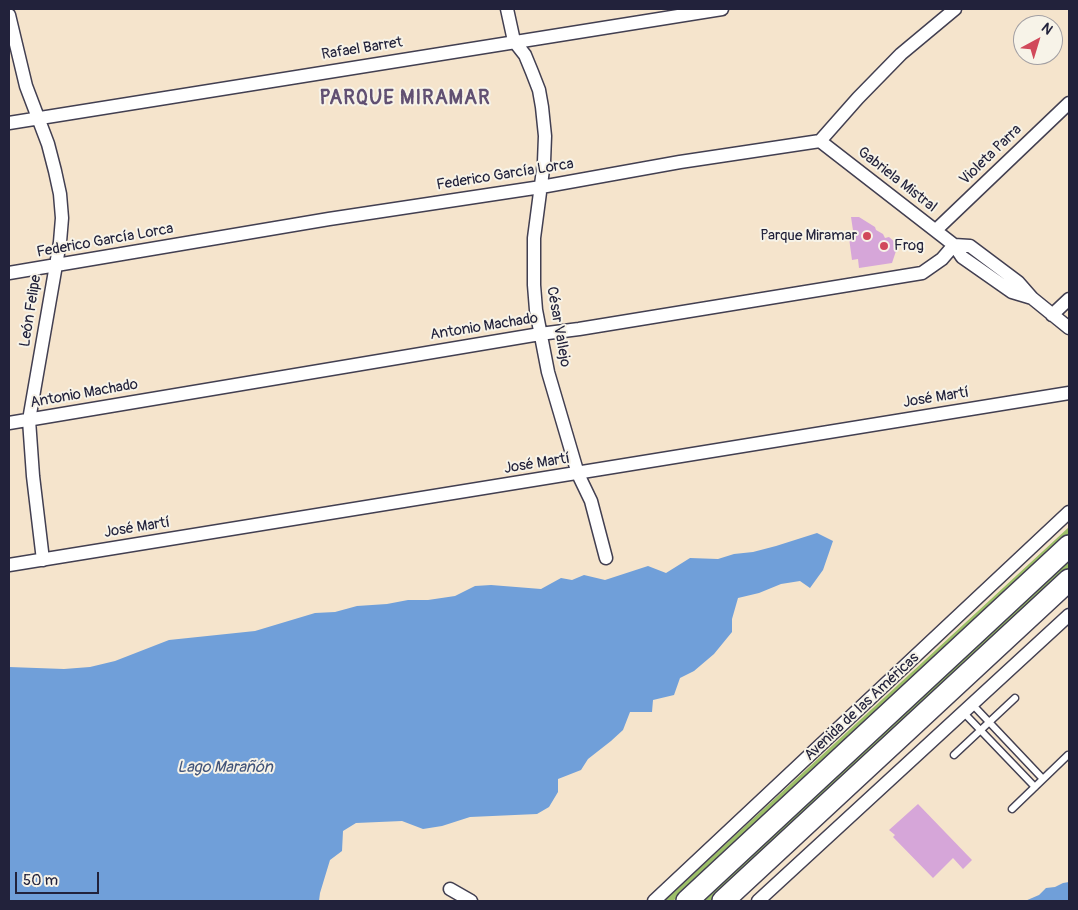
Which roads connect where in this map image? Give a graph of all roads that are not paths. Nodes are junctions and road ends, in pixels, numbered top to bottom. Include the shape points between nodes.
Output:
1 (507, 9) edge
2 (722, 9) edge
3 (955, 9) edge
4 (9, 14) edge
5 (514, 41) junction
6 (1069, 103) edge
7 (38, 118) junction
8 (9, 123) edge
9 (820, 141) junction
10 (541, 187) junction
11 (936, 230) junction
12 (954, 245) junction
13 (55, 266) junction
14 (9, 273) edge
15 (1069, 299) edge
16 (1052, 315) junction
17 (1069, 328) edge
18 (540, 334) junction
19 (1069, 394) edge
20 (29, 420) junction
21 (9, 423) edge
22 (578, 474) junction
23 (1069, 512) edge
24 (1069, 546) edge
25 (606, 558) dead end
26 (43, 560) junction
27 (9, 566) edge
28 (1069, 580) edge
29 (1067, 620) edge
30 (1014, 698) dead end
31 (967, 708) junction
32 (989, 722) junction
33 (980, 730) junction
34 (954, 755) dead end
35 (1068, 755) edge
36 (1043, 779) junction
37 (1035, 787) junction
38 (1012, 809) dead end
39 (450, 889) dead end
40 (471, 901) edge
41 (654, 901) edge
42 (687, 901) edge
43 (723, 901) edge
44 (758, 901) edge

1 - 5 street
2 - 5 street, Rafael Barret
3 - 9 street via 901,54
4 - 7 street, León Felipe via 18,58
5 - 7 street, Rafael Barret
5 - 10 street, César Vallejo via 525,55 539,90 545,136
6 - 11 street, Violeta Parra
7 - 8 street, Rafael Barret
7 - 13 street, León Felipe via 60,194 62,218
9 - 10 street, Federico García Lorca
9 - 11 street, Gabriela Mistral
10 - 13 street, Federico García Lorca
10 - 18 street, César Vallejo via 534,261
11 - 12 street, Gabriela Mistral
12 - 16 street, Gabriela Mistral via 970,246 1018,282
12 - 18 street, Antonio Machado via 942,259 922,273
13 - 14 street, Federico García Lorca
13 - 20 street, León Felipe
15 - 16 street
16 - 17 street, Gabriela Mistral
18 - 20 street, Antonio Machado
18 - 22 street, César Vallejo
19 - 22 street, José Martí
20 - 21 street, Antonio Machado
20 - 26 street, León Felipe
22 - 25 street, César Vallejo via 591,501
22 - 26 street, José Martí
23 - 41 street, Avenida de las Américas
24 - 42 highway, Avenida de las Américas
26 - 27 street, José Martí
28 - 43 highway
29 - 31 street
30 - 32 lane
31 - 32 lane
31 - 33 lane
31 - 44 street
32 - 33 lane
32 - 36 lane
33 - 34 lane
33 - 37 lane
35 - 36 lane
36 - 37 lane
37 - 38 lane
39 - 40 street

